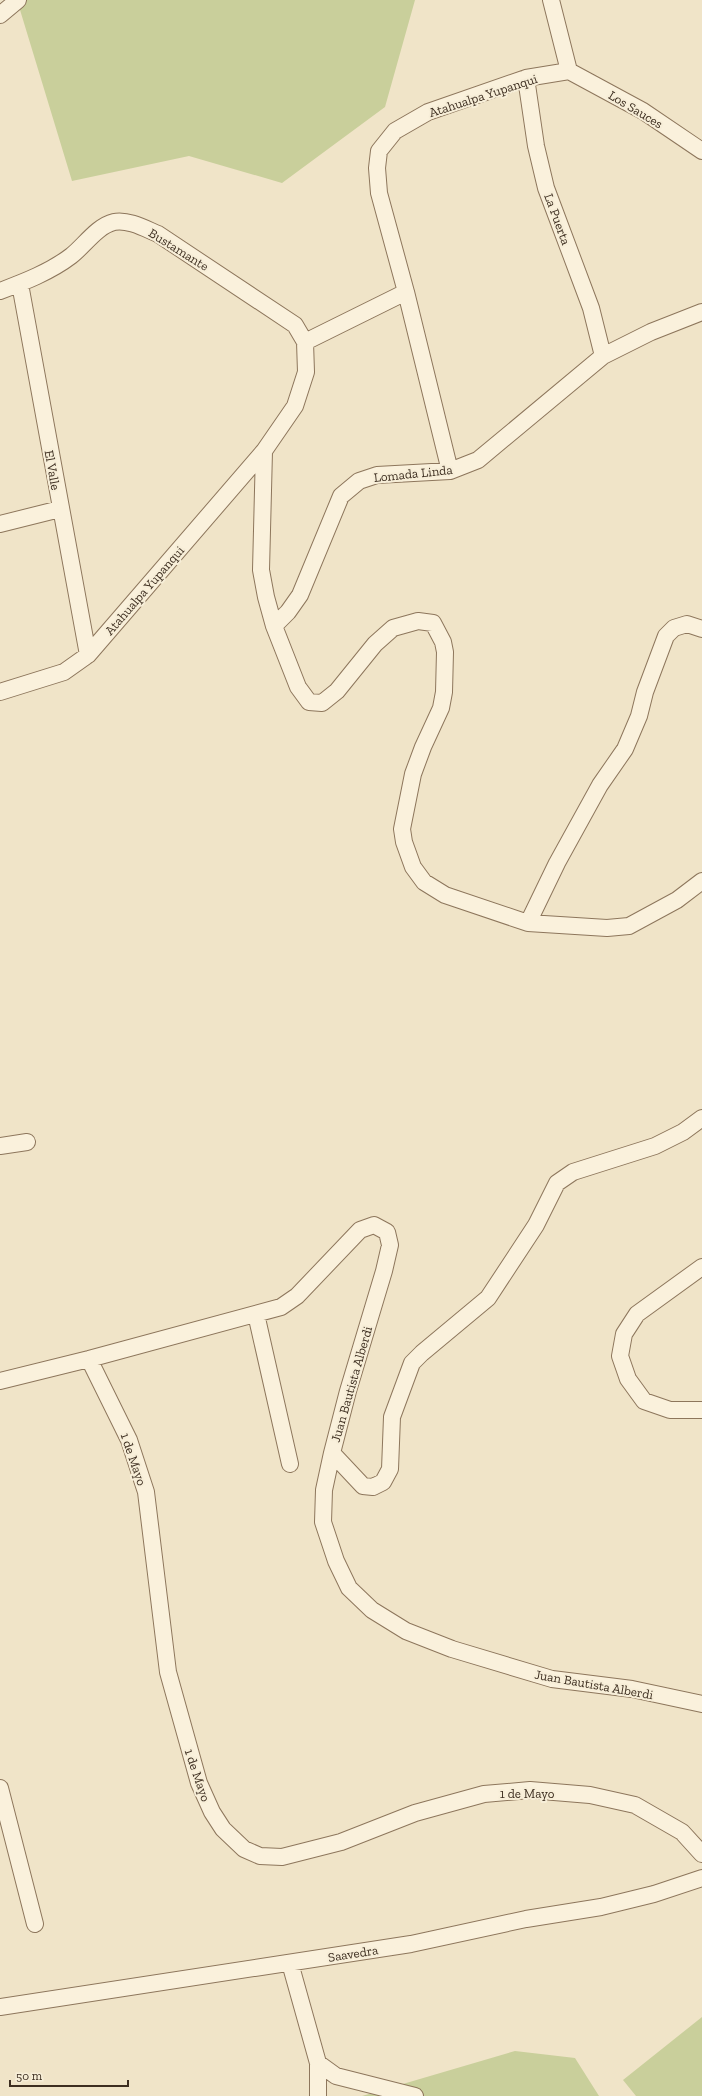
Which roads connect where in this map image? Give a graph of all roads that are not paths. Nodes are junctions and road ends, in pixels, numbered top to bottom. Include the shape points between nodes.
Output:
1 (18, 0) edge
2 (552, 0) edge
3 (0, 15) edge
4 (569, 71) junction
5 (526, 78) junction
6 (702, 151) edge
7 (20, 284) junction
8 (0, 291) edge
9 (406, 292) junction
10 (702, 312) edge
11 (305, 342) junction
12 (603, 356) junction
13 (264, 451) junction
14 (450, 472) junction
15 (60, 509) junction
16 (0, 524) edge
17 (274, 626) junction
18 (702, 629) edge
19 (88, 656) junction
20 (0, 692) edge
21 (702, 881) edge
22 (528, 923) junction
23 (702, 1118) edge
24 (27, 1142) dead end
25 (0, 1146) edge
26 (702, 1267) edge
27 (256, 1314) junction
28 (89, 1359) junction
29 (0, 1381) edge
30 (702, 1410) edge
31 (332, 1453) junction
32 (290, 1464) dead end
33 (702, 1704) edge
34 (0, 1788) edge
35 (702, 1854) edge
36 (702, 1878) edge
37 (35, 1924) dead end
38 (290, 1963) junction
39 (0, 2006) edge
40 (318, 2063) junction
41 (318, 2096) edge
42 (415, 2096) edge

1 - 3 street
2 - 4 street
4 - 5 street, Atahualpa Yupanqui
4 - 6 street, Los Sauces via 643,111
5 - 9 street, Atahualpa Yupanqui via 428,112 396,131 380,151 377,168 378,193
5 - 12 street, La Puerta via 536,146 546,188 591,308
7 - 8 street, Bustamante
7 - 11 street, Bustamante via 71,256 98,231 114,222 135,224 158,234 295,326
7 - 15 street, El Valle
9 - 11 street
9 - 14 street, Atahualpa Yupanqui
10 - 12 street, Lomada Linda via 651,332
11 - 13 street, Atahualpa Yupanqui via 306,372 295,406
12 - 14 street, Lomada Linda via 478,460
13 - 17 street via 261,570
13 - 19 street, Atahualpa Yupanqui
14 - 17 street, Lomada Linda via 377,475 358,481 341,496 300,595
15 - 16 street
15 - 19 street, El Valle
17 - 22 street via 298,687 308,702 322,703 337,691 375,644 393,628 418,621 433,623 445,652 444,692 441,708 413,774 402,829 404,842 413,867 424,882 445,895
18 - 22 street via 687,624 674,628 666,636 625,749 589,804
19 - 20 street, Atahualpa Yupanqui via 64,672
21 - 22 street via 677,900 629,926 607,928
23 - 31 street via 683,1132 654,1146 573,1172 557,1183 536,1225 488,1298 422,1352 412,1364 392,1417 390,1469 383,1482 373,1487 363,1486
24 - 25 street
26 - 30 street via 637,1314 624,1334 620,1356 628,1379 644,1401 670,1410
27 - 28 street, Juan Bautista Alberdi
27 - 31 street, Juan Bautista Alberdi via 281,1307 297,1296 360,1230 374,1225 387,1232 390,1245 384,1271
27 - 32 street
28 - 29 street, Juan Bautista Alberdi
28 - 35 street, 1 de Mayo via 129,1440 146,1492 168,1672 199,1783 223,1829 244,1849 260,1856 282,1857 341,1842 415,1813 484,1794 530,1790 590,1795 635,1805 682,1832
31 - 33 street, Juan Bautista Alberdi via 324,1490 323,1522 336,1561 349,1588 372,1610 406,1631 452,1649 552,1679 632,1690
34 - 37 street
36 - 38 street, Saavedra via 654,1894 601,1907 526,1919 411,1944
38 - 39 street, Saavedra
38 - 40 street
40 - 41 street
40 - 42 street via 336,2076

